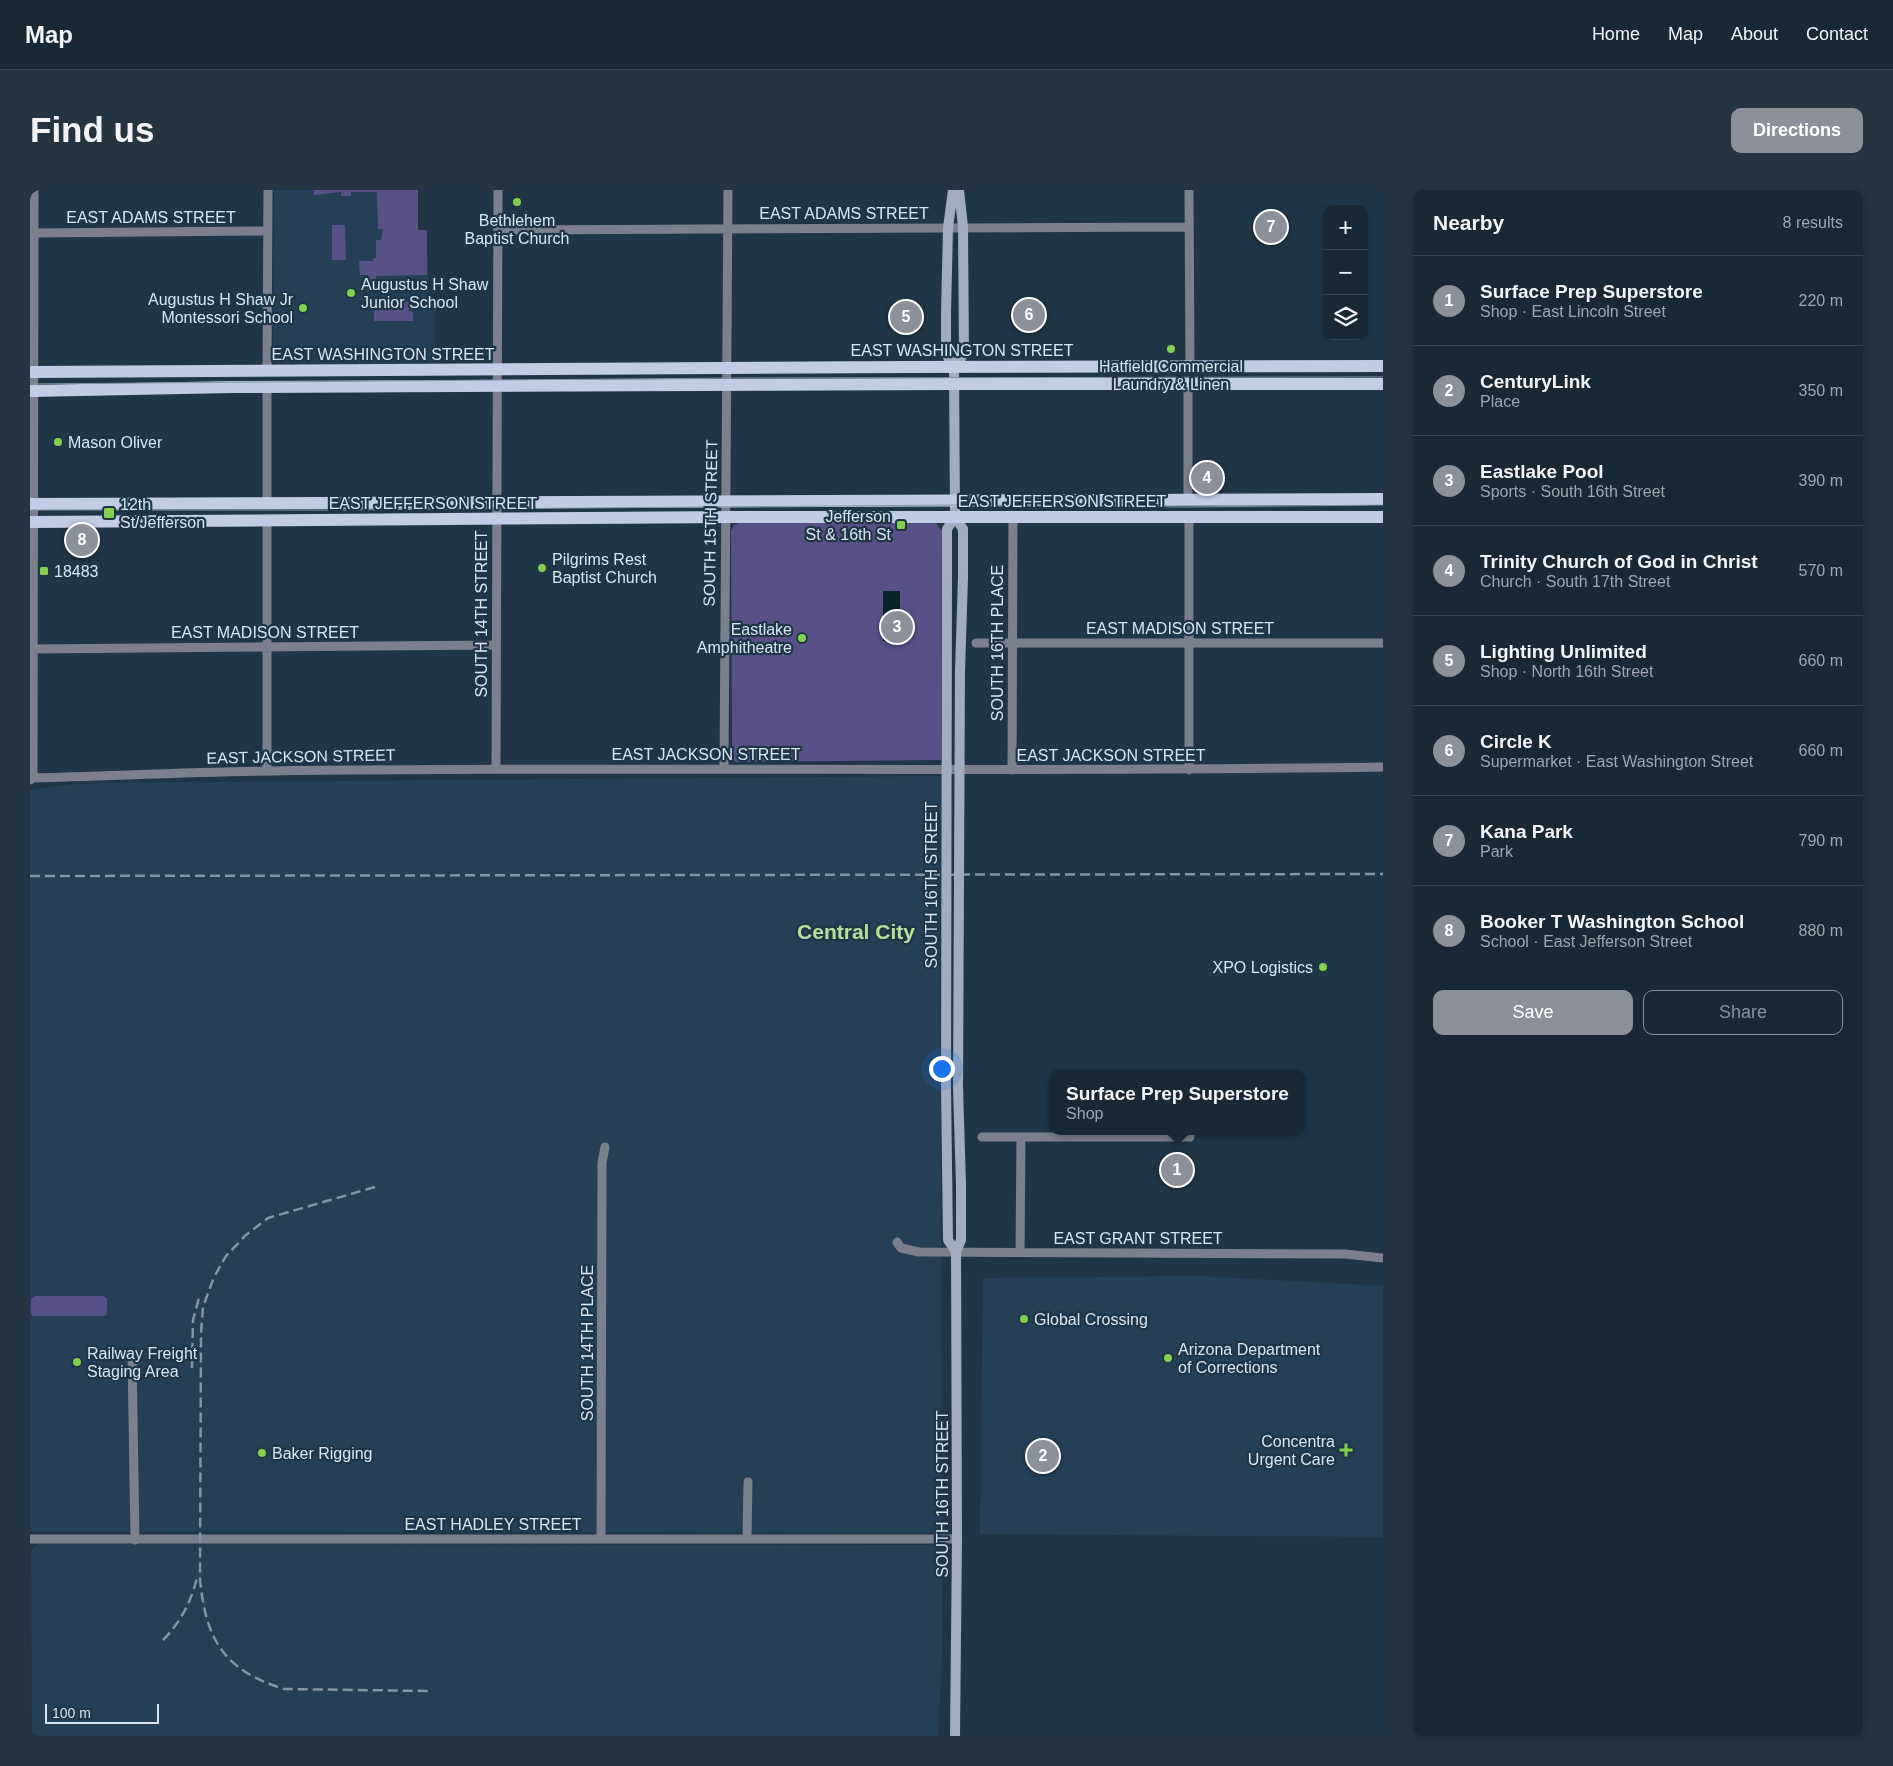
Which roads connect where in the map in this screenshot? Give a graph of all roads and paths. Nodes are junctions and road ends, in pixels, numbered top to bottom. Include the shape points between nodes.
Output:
1 (34, 190) edge
2 (268, 190) edge
3 (498, 190) edge
4 (728, 190) edge
5 (953, 190) edge
6 (959, 190) edge
7 (1189, 190) edge
8 (963, 227) junction
9 (1190, 227) junction
10 (948, 228) junction
11 (728, 229) junction
12 (498, 230) junction
13 (268, 231) junction
14 (34, 233) junction
15 (954, 366) junction
16 (1073, 366) junction
17 (1190, 366) junction
18 (1383, 366) edge
19 (727, 368) junction
20 (496, 369) junction
21 (632, 369) junction
22 (135, 370) junction
23 (267, 371) junction
24 (32, 372) edge
25 (953, 384) junction
26 (1152, 384) junction
27 (1188, 384) junction
28 (1383, 384) edge
29 (706, 385) junction
30 (726, 385) junction
31 (497, 386) junction
32 (233, 387) junction
33 (267, 388) junction
34 (32, 390) edge
35 (1188, 498) junction
36 (1223, 499) junction
37 (1383, 499) edge
38 (726, 500) junction
39 (955, 500) junction
40 (746, 501) junction
41 (496, 502) junction
42 (267, 503) junction
43 (305, 503) junction
44 (31, 504) edge
45 (1319, 516) junction
46 (1383, 516) edge
47 (725, 517) junction
48 (835, 517) junction
49 (955, 517) junction
50 (1013, 517) junction
51 (1189, 517) junction
52 (267, 520) junction
53 (386, 520) junction
54 (497, 520) junction
55 (31, 522) edge
56 (976, 643) dead end
57 (1012, 643) junction
58 (1383, 643) edge
59 (1188, 644) junction
60 (496, 645) junction
61 (267, 647) junction
62 (33, 648) junction
63 (1383, 767) edge
64 (496, 769) junction
65 (724, 769) junction
66 (1012, 770) junction
67 (1189, 770) junction
68 (267, 771) junction
69 (32, 779) edge
70 (982, 1137) dead end
71 (1021, 1137) junction
72 (1190, 1137) dead end
73 (605, 1147) dead end
74 (897, 1242) dead end
75 (956, 1252) junction
76 (1020, 1252) junction
77 (1383, 1258) edge
78 (132, 1356) dead end
79 (748, 1482) dead end
80 (601, 1538) junction
81 (747, 1538) junction
82 (957, 1538) junction
83 (30, 1539) edge
84 (135, 1540) junction
85 (954, 1736) edge

1 - 14 street
2 - 13 street
3 - 12 street, SOUTH 14TH STREET
4 - 11 street, SOUTH 15TH STREET
5 - 10 main road
6 - 8 main road
7 - 9 street
8 - 9 street, EAST ADAMS STREET
8 - 10 street, EAST ADAMS STREET
8 - 15 main road via 964,354
9 - 17 street
10 - 11 street, EAST ADAMS STREET
10 - 15 main road via 946,354
11 - 12 street, EAST ADAMS STREET
11 - 19 street, SOUTH 15TH STREET
12 - 20 street, SOUTH 14TH STREET
13 - 14 street, EAST ADAMS STREET
13 - 23 street
14 - 24 street
15 - 16 main road, EAST WASHINGTON STREET
15 - 19 main road, EAST WASHINGTON STREET
15 - 25 main road, SOUTH 16TH STREET
16 - 17 main road, EAST WASHINGTON STREET
16 - 26 main road
17 - 18 main road, EAST WASHINGTON STREET
19 - 21 main road, EAST WASHINGTON STREET
19 - 30 street, SOUTH 15TH STREET
20 - 21 main road, EAST WASHINGTON STREET
20 - 23 main road, EAST WASHINGTON STREET
20 - 31 street, SOUTH 14TH STREET
21 - 29 main road, EAST WASHINGTON STREET
22 - 23 main road, EAST WASHINGTON STREET
22 - 24 main road, EAST WASHINGTON STREET
22 - 32 main road, EAST WASHINGTON STREET
24 - 34 street
25 - 26 main road, EAST WASHINGTON STREET
25 - 30 main road, EAST WASHINGTON STREET
25 - 39 main road, SOUTH 16TH STREET
26 - 27 main road, EAST WASHINGTON STREET
27 - 28 main road, EAST WASHINGTON STREET
27 - 35 street
29 - 30 main road, EAST WASHINGTON STREET
29 - 31 main road, EAST WASHINGTON STREET
30 - 38 street, SOUTH 15TH STREET
31 - 33 main road, EAST WASHINGTON STREET
31 - 41 street, SOUTH 14TH STREET
32 - 33 main road, EAST WASHINGTON STREET
32 - 34 main road, EAST WASHINGTON STREET
33 - 42 street
34 - 44 street
35 - 36 main road, EAST JEFFERSON STREET
35 - 39 main road, EAST JEFFERSON STREET
36 - 37 main road, EAST JEFFERSON STREET
36 - 45 main road, EAST JEFFERSON STREET
38 - 40 main road, EAST JEFFERSON STREET
38 - 41 main road, EAST JEFFERSON STREET
38 - 47 street, SOUTH 15TH STREET
39 - 40 main road, EAST JEFFERSON STREET
39 - 49 main road, SOUTH 16TH STREET
40 - 48 main road, EAST JEFFERSON STREET
41 - 43 main road, EAST JEFFERSON STREET
41 - 54 street, SOUTH 14TH STREET
42 - 43 main road, EAST JEFFERSON STREET
42 - 44 main road, EAST JEFFERSON STREET
43 - 53 main road
44 - 55 street
45 - 46 main road, EAST JEFFERSON STREET
45 - 51 main road, EAST JEFFERSON STREET
47 - 48 main road, EAST JEFFERSON STREET
47 - 54 main road, EAST JEFFERSON STREET
47 - 65 street, SOUTH 15TH STREET
48 - 49 main road, EAST JEFFERSON STREET
49 - 50 main road, EAST JEFFERSON STREET
49 - 75 main road, SOUTH 16TH STREET, bridge via 962,529 958,1087 962,1184 961,1240
49 - 75 main road, SOUTH 16TH STREET, bridge via 947,529 946,1087 948,1240
50 - 51 main road, EAST JEFFERSON STREET
50 - 57 street, SOUTH 16TH PLACE
51 - 59 street
52 - 53 main road, EAST JEFFERSON STREET
52 - 55 main road, EAST JEFFERSON STREET
52 - 61 street
53 - 54 main road, EAST JEFFERSON STREET
54 - 60 street, SOUTH 14TH STREET
55 - 62 street
56 - 57 street, EAST MADISON STREET
57 - 59 street, EAST MADISON STREET
57 - 66 street, SOUTH 16TH PLACE
58 - 59 street, EAST MADISON STREET
59 - 67 street
60 - 61 street, EAST MADISON STREET
60 - 64 street, SOUTH 14TH STREET
61 - 62 street, EAST MADISON STREET
61 - 68 street
62 - 69 street
63 - 67 street, EAST JACKSON STREET
64 - 65 street, EAST JACKSON STREET
64 - 68 street, EAST JACKSON STREET
65 - 66 street, EAST JACKSON STREET
66 - 67 street, EAST JACKSON STREET
68 - 69 street, EAST JACKSON STREET
70 - 71 street
71 - 72 street
71 - 76 street
73 - 80 street, SOUTH 14TH PLACE via 602,1163
74 - 75 street, EAST GRANT STREET via 911,1252
75 - 76 street, EAST GRANT STREET
75 - 82 main road, SOUTH 16TH STREET
76 - 77 street, EAST GRANT STREET via 1346,1254
78 - 84 street
79 - 81 street
80 - 81 street, EAST HADLEY STREET
80 - 84 street, EAST HADLEY STREET
81 - 82 street, EAST HADLEY STREET
82 - 85 main road, SOUTH 16TH STREET
83 - 84 street, EAST HADLEY STREET

